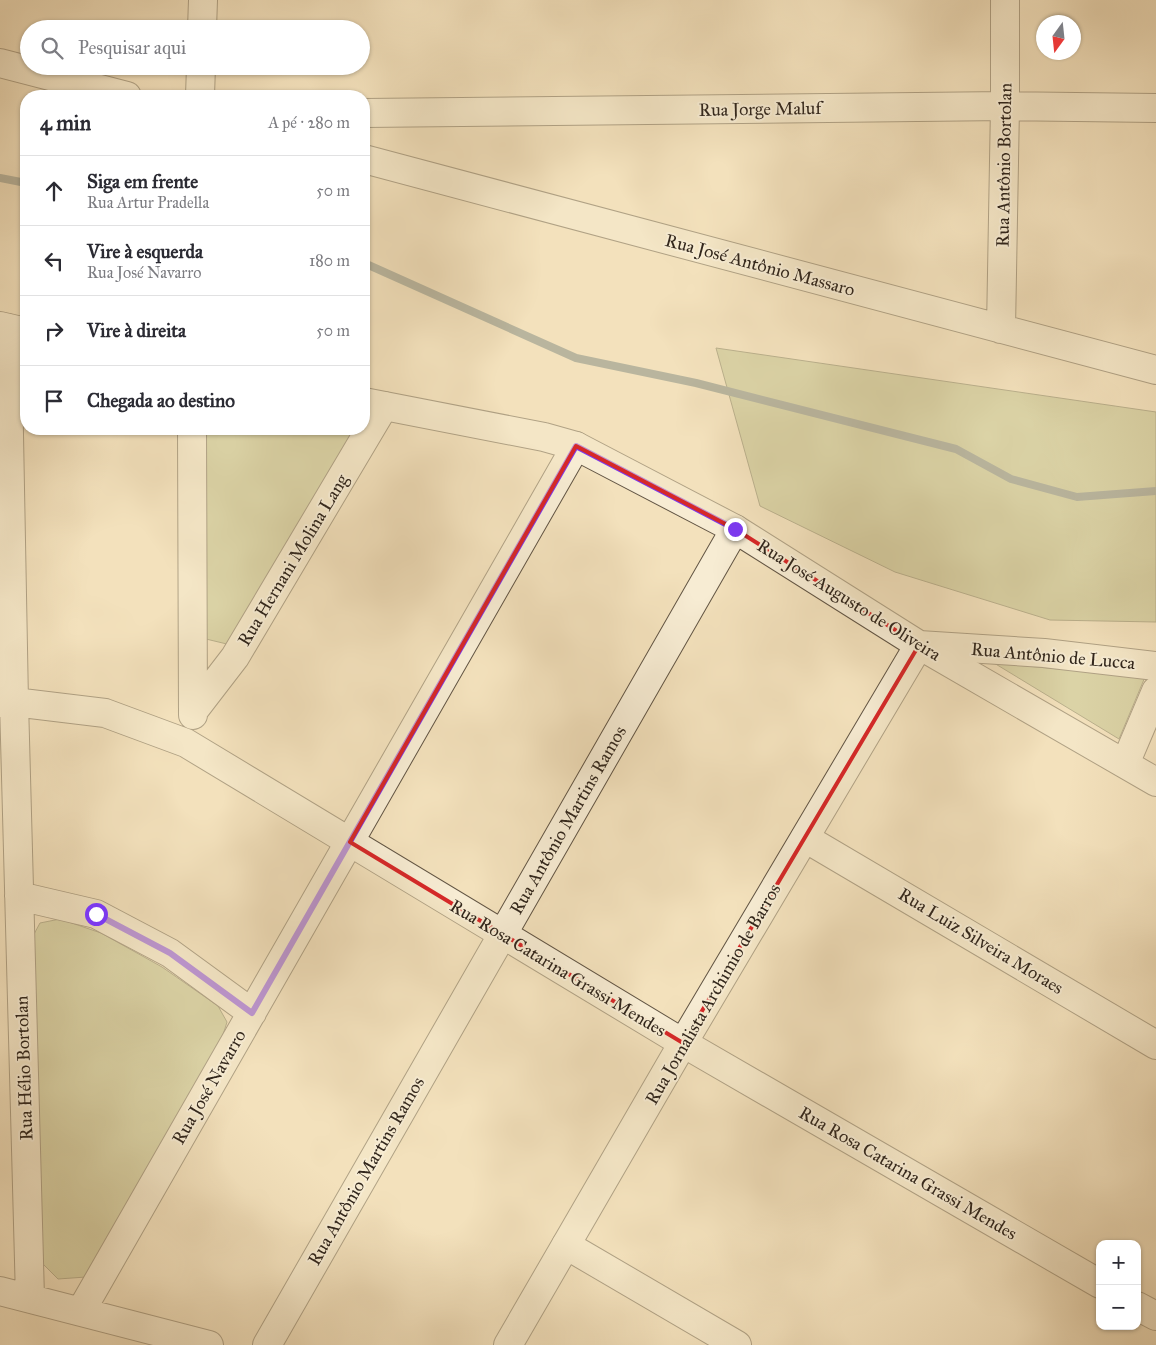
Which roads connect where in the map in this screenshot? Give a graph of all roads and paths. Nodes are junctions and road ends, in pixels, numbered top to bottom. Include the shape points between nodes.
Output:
1 (203, 0) edge
2 (1005, 0) edge
3 (202, 20) edge
4 (0, 63) edge
5 (20, 68) edge
6 (46, 75) edge
7 (201, 75) edge
8 (104, 90) edge
9 (200, 90) edge
10 (1005, 106) junction
11 (1156, 108) edge
12 (370, 113) edge
13 (370, 161) edge
14 (11, 329) edge
15 (1001, 329) junction
16 (1156, 370) edge
17 (374, 404) edge
18 (192, 435) edge
19 (357, 435) edge
20 (576, 446) junction
21 (735, 529) junction
22 (919, 645) junction
23 (1156, 666) edge
24 (1156, 691) edge
25 (7, 702) edge
26 (195, 710) junction
27 (186, 743) junction
28 (1125, 764) junction
29 (1156, 782) edge
30 (805, 838) junction
31 (350, 842) junction
32 (19, 896) junction
33 (502, 934) junction
34 (252, 1013) junction
35 (684, 1043) junction
36 (1156, 1045) edge
37 (566, 1245) junction
38 (1096, 1282) edge
39 (0, 1290) edge
40 (30, 1298) junction
41 (1141, 1308) edge
42 (81, 1312) junction
43 (1156, 1316) edge
44 (209, 1345) edge
45 (266, 1345) edge
46 (508, 1345) edge
47 (737, 1345) edge

1 - 3 street
2 - 10 street, Rua Antônio Bortolan
4 - 5 street
6 - 8 street
7 - 9 street
10 - 11 street, Rua Jorge Maluf
10 - 12 street, Rua Jorge Maluf
10 - 15 street, Rua Antônio Bortolan
13 - 15 street, Rua José Antônio Massaro
14 - 25 street, Rua Hélio Bortolan
15 - 16 street, Rua José Antônio Massaro
17 - 20 street, Rua José Augusto de Oliveira
18 - 26 street, Rua Hernani Molina Lang
19 - 26 street, Rua Hernani Molina Lang via 234,657
20 - 21 street, Rua José Augusto de Oliveira
20 - 31 street, Rua José Navarro
21 - 22 street, Rua José Augusto de Oliveira
21 - 33 street, Rua Antônio Martins Ramos
22 - 23 street, Rua Antônio de Lucca via 1044,653
22 - 28 street, Rua José Augusto de Oliveira
22 - 30 street, Rua Jornalista Archimio de Barros
24 - 28 street
25 - 27 street, Rua Rosa Catarina Grassi Mendes via 105,713
25 - 32 street, Rua Hélio Bortolan
26 - 27 street, Rua Hernani Molina Lang
27 - 31 street, Rua Rosa Catarina Grassi Mendes
28 - 29 street, Rua José Augusto de Oliveira
30 - 35 street, Rua Jornalista Archimio de Barros
30 - 36 street, Rua Luiz Silveira Moraes
31 - 33 street, Rua Rosa Catarina Grassi Mendes
31 - 34 street, Rua José Navarro
32 - 34 street via 96,914 170,953
32 - 40 street, Rua Hélio Bortolan
33 - 35 street, Rua Rosa Catarina Grassi Mendes
33 - 45 street, Rua Antônio Martins Ramos
34 - 42 street, Rua José Navarro
35 - 37 street, Rua Jornalista Archimio de Barros
35 - 38 street, Rua Rosa Catarina Grassi Mendes
37 - 46 street, Rua Jornalista Archimio de Barros
37 - 47 street
39 - 40 street
40 - 42 street
41 - 43 street
42 - 44 street

